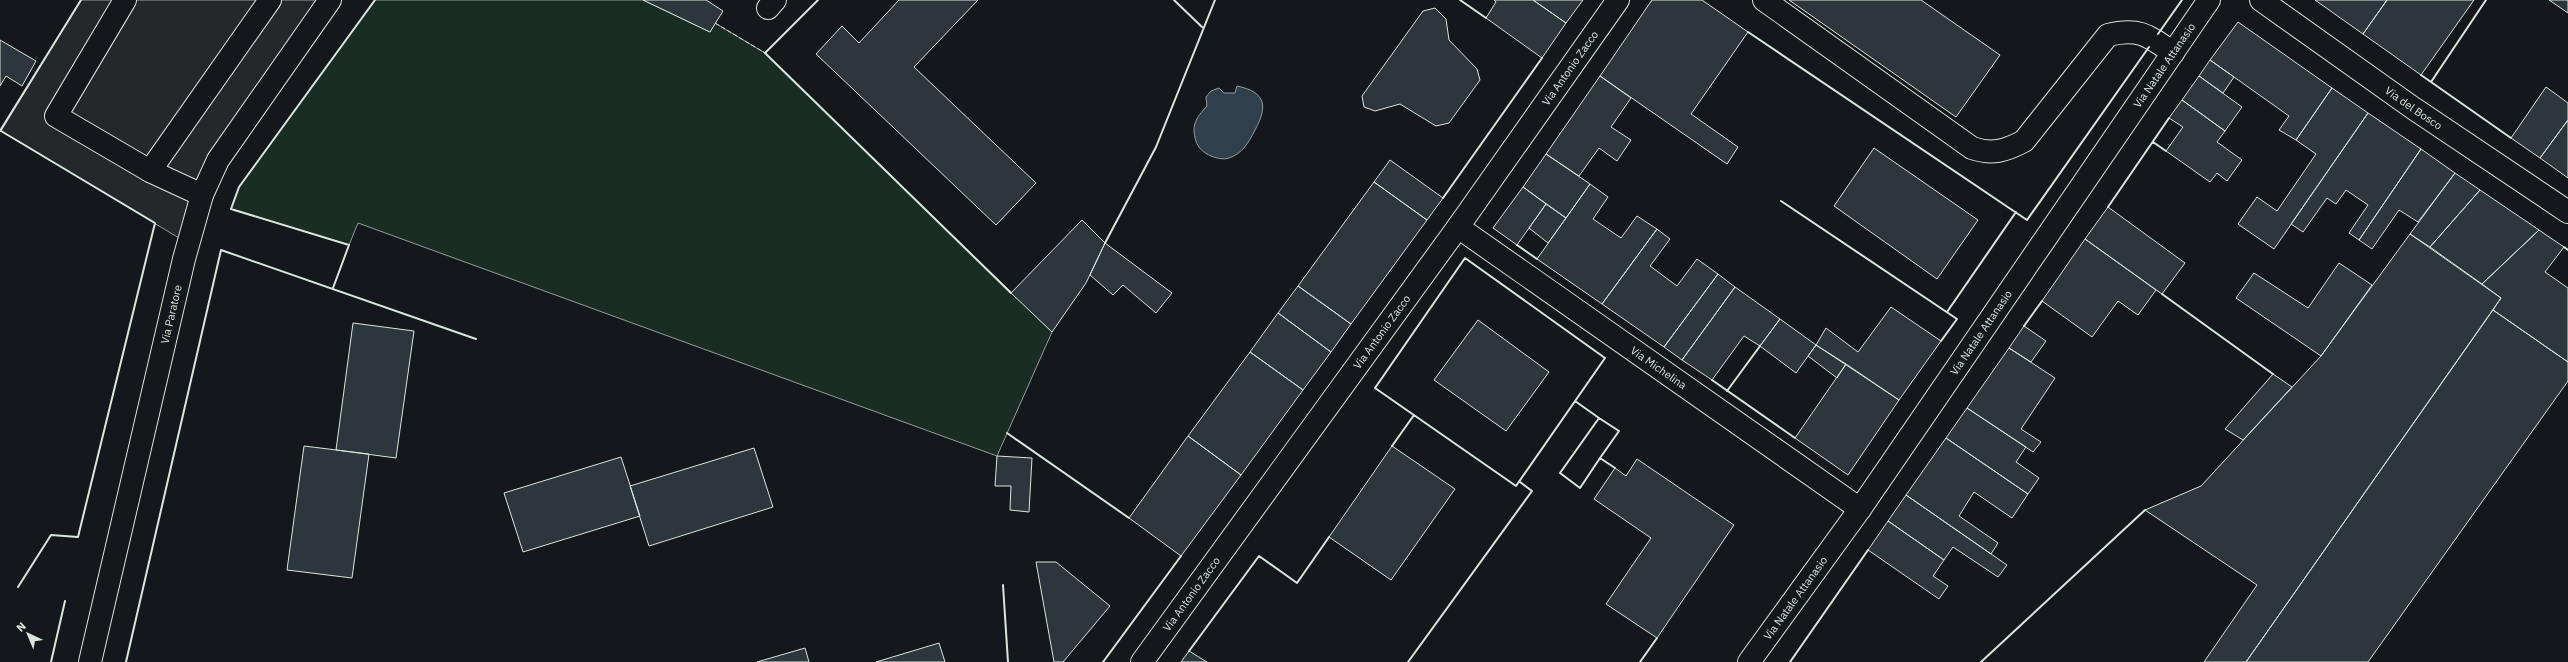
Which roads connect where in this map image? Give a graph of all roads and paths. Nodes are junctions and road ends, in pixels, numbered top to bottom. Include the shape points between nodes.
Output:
1 (125, 0) edge
2 (270, 0) edge
3 (330, 0) edge
4 (1618, 0) edge
5 (1764, 0) edge
6 (2209, 0) edge
7 (2261, 0) edge
8 (2173, 53) junction
9 (150, 171) junction
10 (202, 195) junction
11 (2568, 212) edge
12 (1458, 226) junction
13 (1860, 509) junction
14 (90, 662) edge
15 (1142, 662) edge
16 (1749, 662) edge

1 - 9 street via 56,116
2 - 9 street
3 - 10 street, Via Paratore via 218,160
4 - 12 street, Via Antonio Zacco
5 - 8 street via 1972,148 1985,152 2005,151 2024,142 2108,35 2126,30 2140,32
6 - 8 street, Via Natale Attanasio
7 - 11 street, Via del Bosco via 2413,108
8 - 13 street, Via Natale Attanasio
9 - 10 street
10 - 14 street, Via Paratore via 184,259
12 - 13 street, Via Michelina
12 - 15 street, Via Antonio Zacco
13 - 16 street, Via Natale Attanasio

